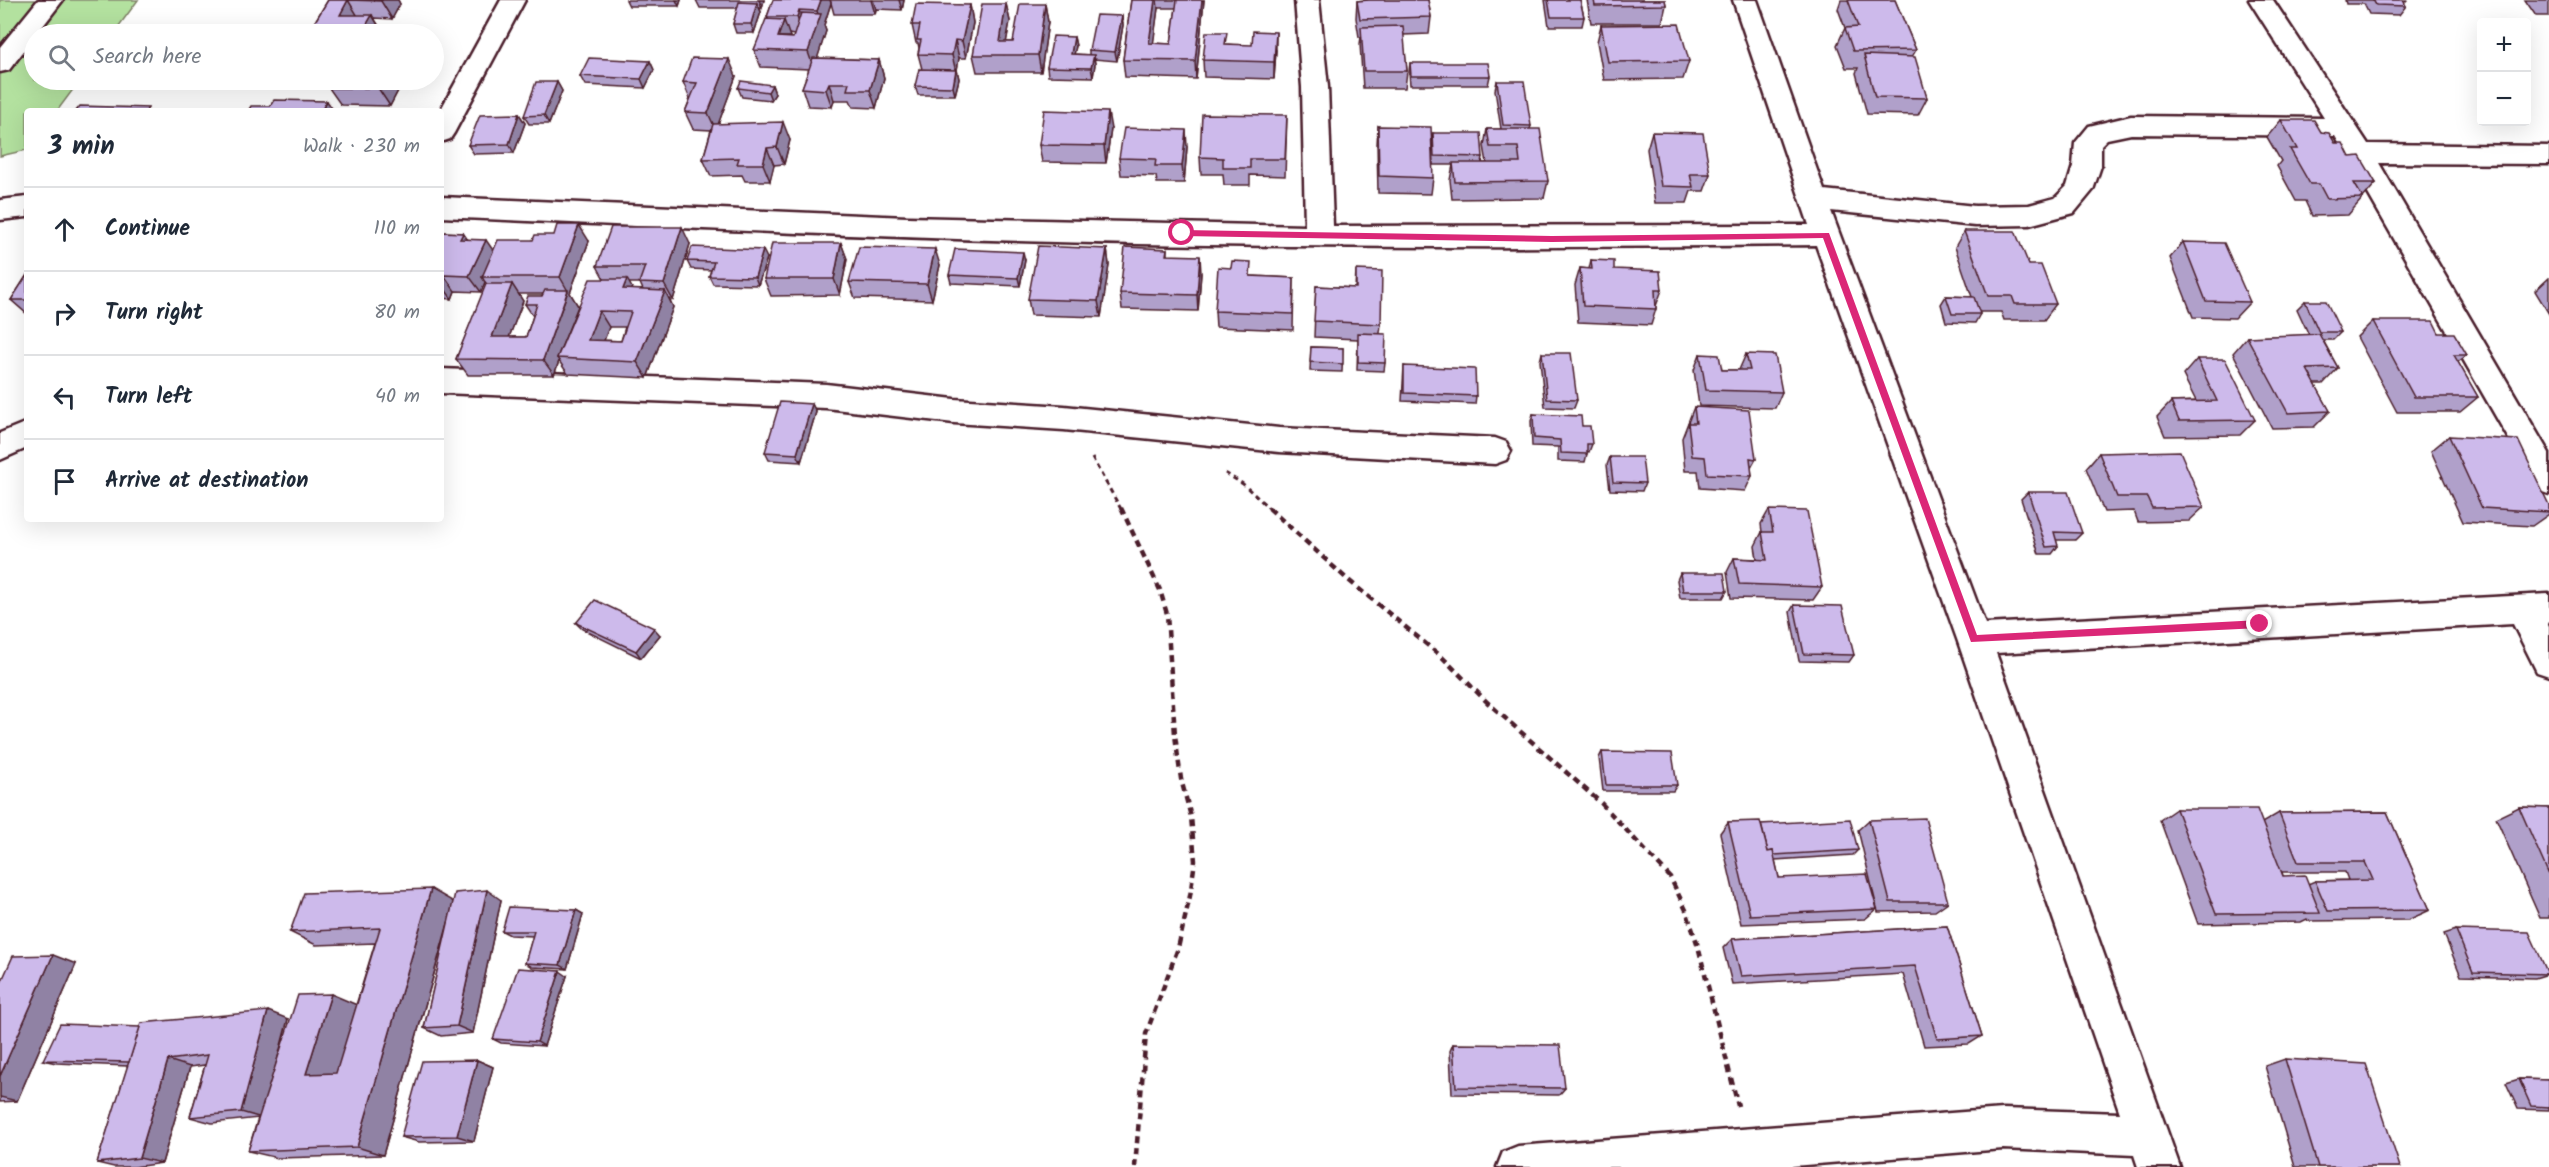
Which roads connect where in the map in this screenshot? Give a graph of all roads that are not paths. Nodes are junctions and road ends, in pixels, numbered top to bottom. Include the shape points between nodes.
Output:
1 (513, 0) edge
2 (1307, 0) edge
3 (1745, 0) edge
4 (2261, 0) edge
5 (39, 3) edge
6 (26, 24) edge
7 (24, 26) edge
8 (0, 64) edge
9 (444, 127) edge
10 (2343, 127) junction
11 (2360, 153) junction
12 (2549, 155) edge
13 (1814, 200) junction
14 (24, 207) edge
15 (444, 207) edge
16 (0, 210) edge
17 (1826, 235) junction
18 (1319, 236) junction
19 (444, 381) edge
20 (24, 435) edge
21 (0, 447) edge
22 (1495, 450) dead end
23 (2549, 481) edge
24 (2536, 609) edge
25 (1974, 639) junction
26 (2549, 661) edge
27 (2154, 1151) edge
28 (1518, 1167) edge

1 - 9 street
2 - 18 street via 1315,87
3 - 13 street
4 - 10 street
5 - 6 street
7 - 8 street
10 - 11 street
10 - 13 street via 2131,125 2098,132 2088,143 2087,166 2079,190 2064,206 2029,215 1975,216
11 - 12 street
11 - 23 street
13 - 17 street
14 - 16 street
15 - 18 street via 909,227
17 - 18 street via 1552,239
17 - 25 street
19 - 22 street via 826,396 1279,440
20 - 21 street
24 - 25 street
24 - 26 street
25 - 27 street
27 - 28 street via 2003,1129

